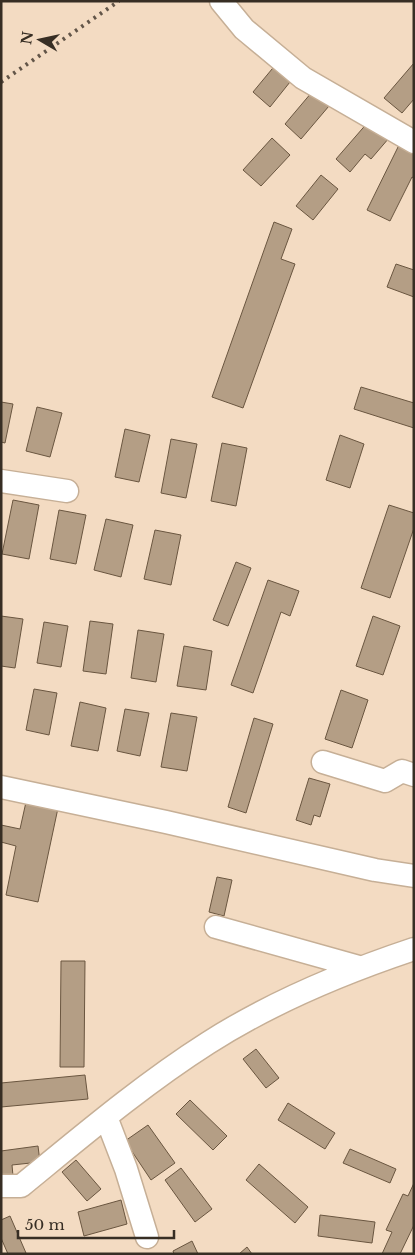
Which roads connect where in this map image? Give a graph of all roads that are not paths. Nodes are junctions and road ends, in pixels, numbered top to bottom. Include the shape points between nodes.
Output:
1 (221, 1) edge
2 (414, 142) edge
3 (1, 481) edge
4 (66, 491) dead end
5 (323, 762) dead end
6 (414, 775) edge
7 (1, 787) edge
8 (414, 876) edge
9 (216, 926) dead end
10 (414, 949) edge
11 (359, 967) junction
12 (106, 1117) junction
13 (11, 1186) edge
14 (1, 1203) edge
15 (147, 1237) dead end

1 - 2 street via 244,28 302,78
3 - 4 street
5 - 6 street via 385,781 402,771
7 - 8 street
9 - 11 street
10 - 11 street
11 - 12 street via 292,996 207,1044
12 - 13 street
12 - 15 street
13 - 14 street

